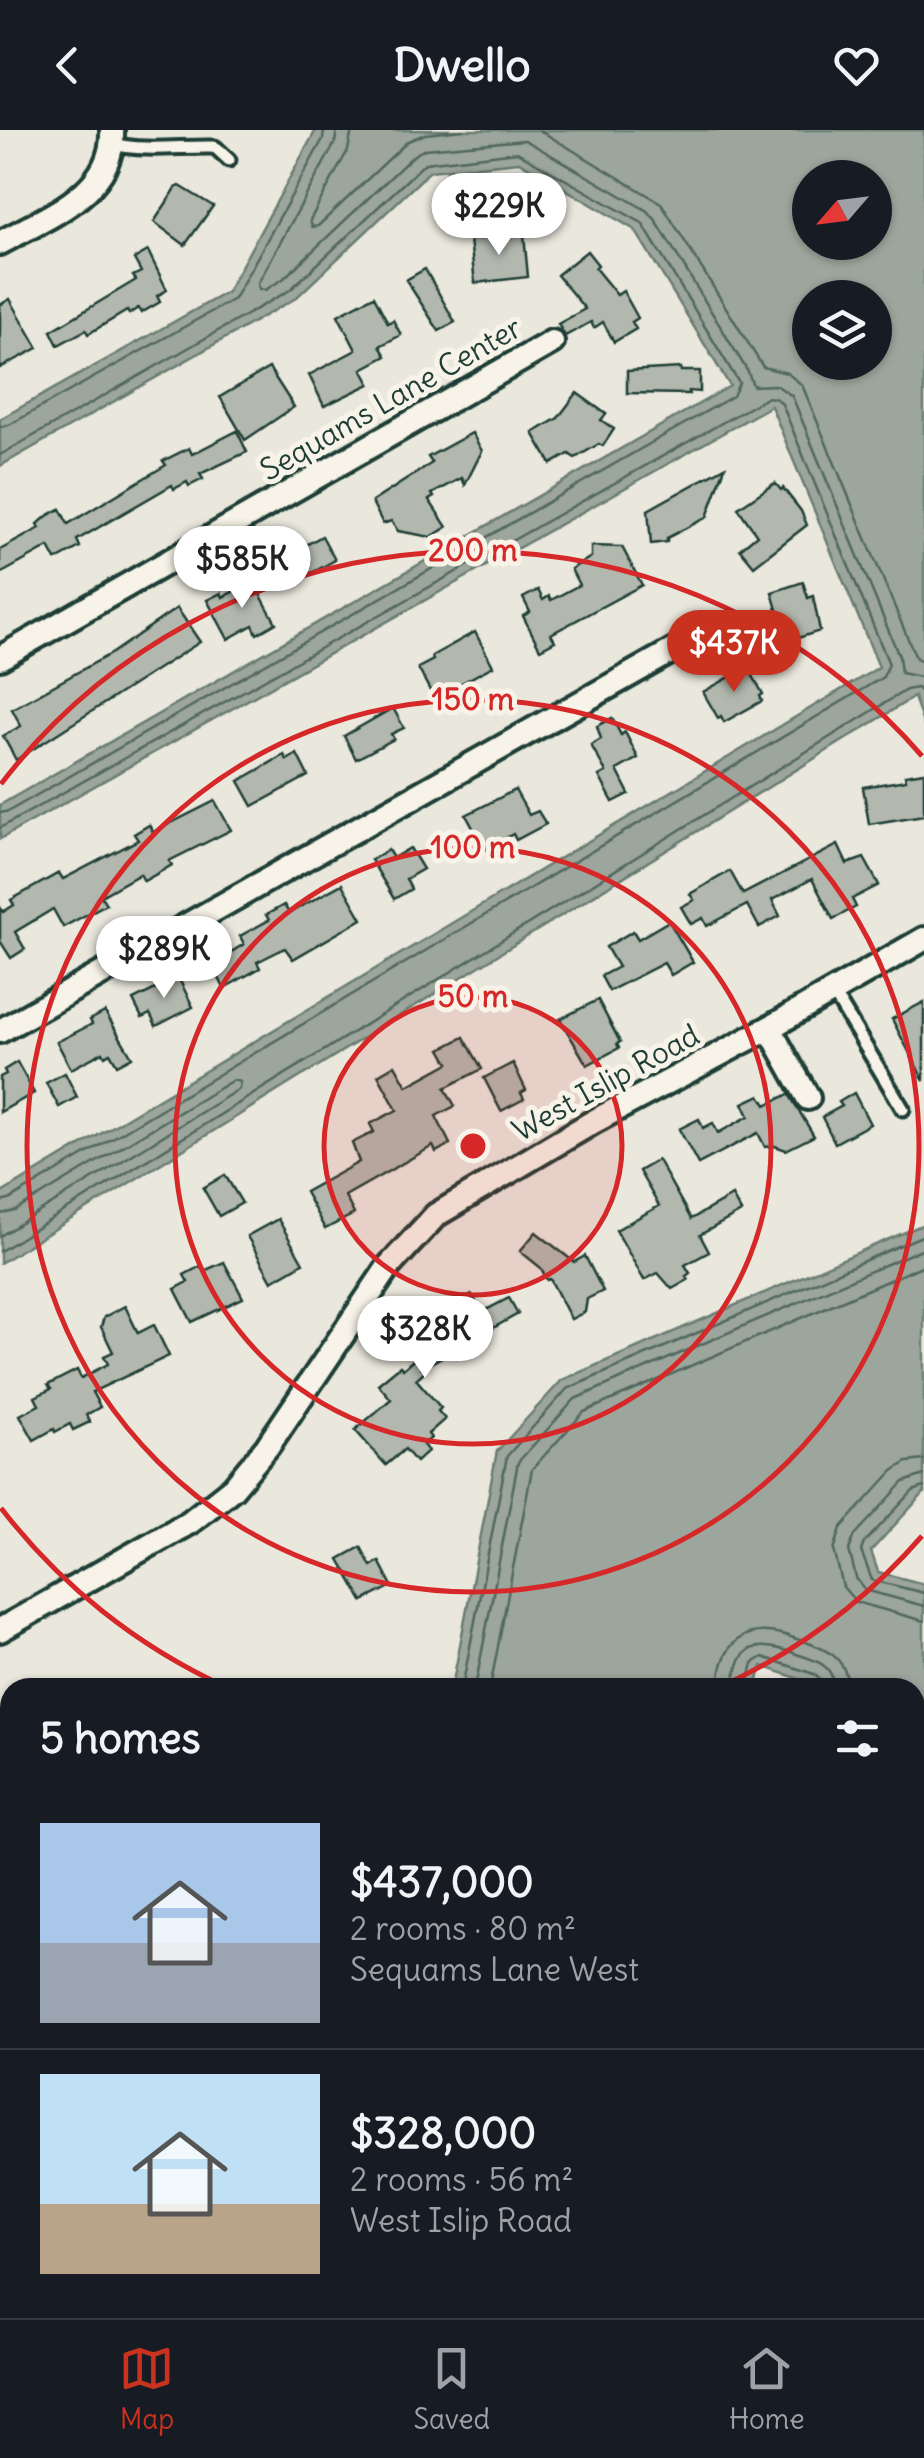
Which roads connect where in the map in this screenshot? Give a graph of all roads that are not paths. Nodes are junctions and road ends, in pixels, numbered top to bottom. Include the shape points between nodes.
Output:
1 (112, 137) edge
2 (229, 160) dead end
3 (0, 243) edge
4 (552, 342) dead end
5 (702, 634) dead end
6 (0, 658) edge
7 (924, 939) edge
8 (833, 992) junction
9 (769, 1028) junction
10 (0, 1031) edge
11 (808, 1098) dead end
12 (903, 1109) dead end
13 (0, 1630) edge

1 - 2 lane via 139,150 215,147
1 - 3 street via 102,176 76,200
4 - 6 street, Sequams Lane Center
5 - 10 street
7 - 8 street, West Islip Road
8 - 9 street, West Islip Road
8 - 12 lane
9 - 11 street
9 - 13 street, West Islip Road via 436,1215 388,1266 267,1447 232,1488 190,1522

